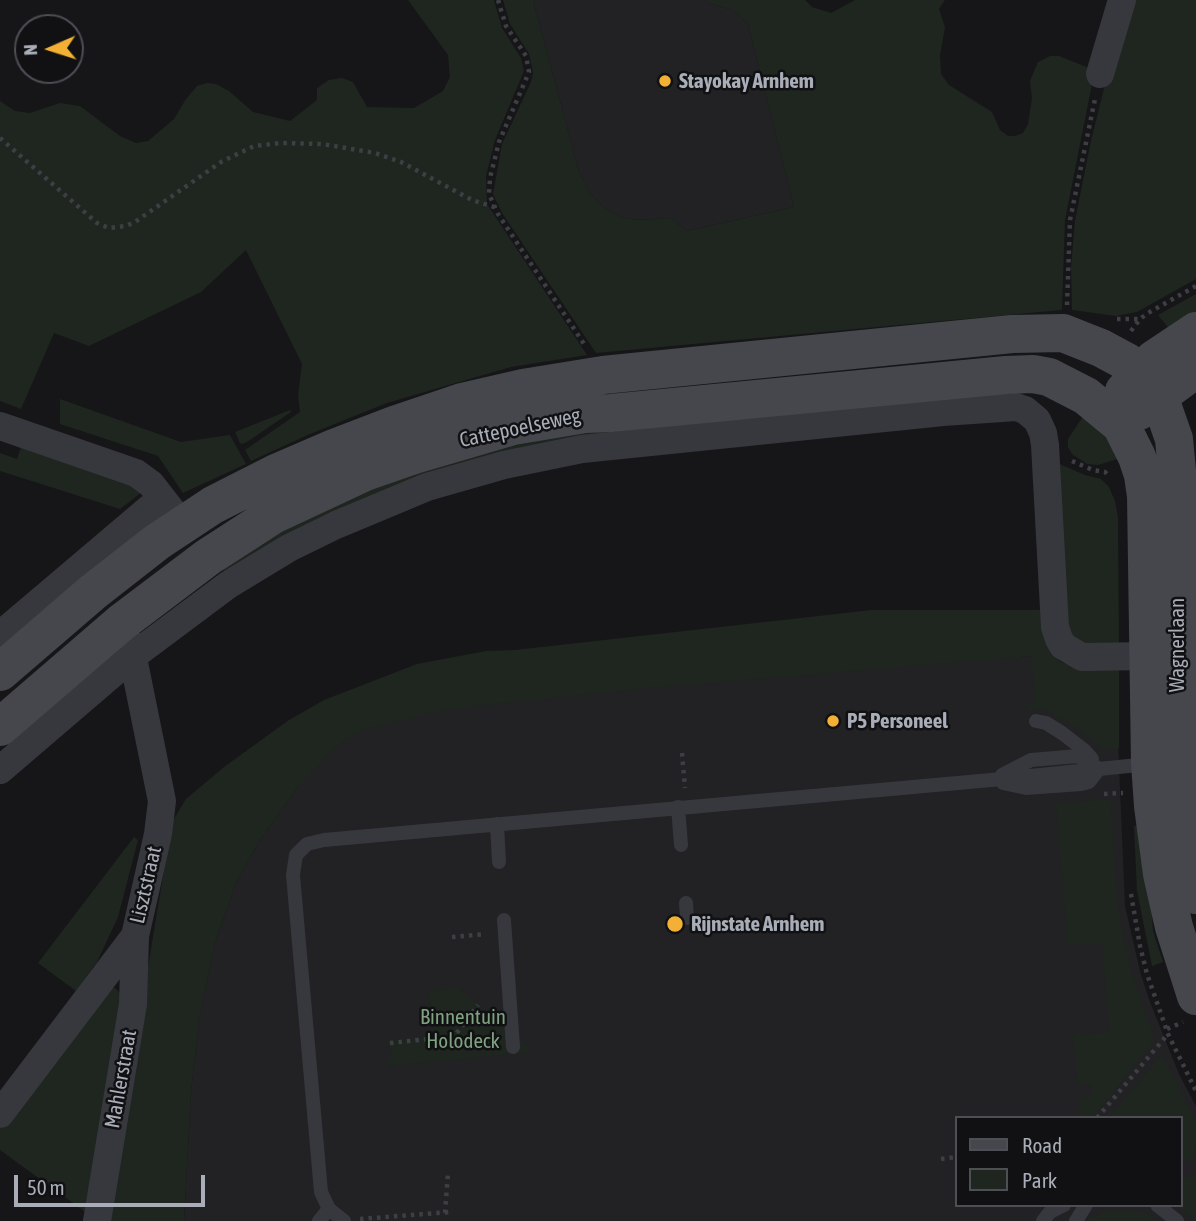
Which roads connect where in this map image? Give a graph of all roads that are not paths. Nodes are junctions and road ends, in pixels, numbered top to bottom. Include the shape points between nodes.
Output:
1 (1122, 0) edge
2 (1100, 74) road end
3 (1196, 331) edge
4 (1196, 369) edge
5 (1149, 384) junction
6 (950, 395) junction
7 (1114, 418) junction
8 (0, 426) edge
9 (1045, 445) joint
10 (174, 514) junction
11 (208, 557) junction
12 (93, 593) junction
13 (0, 635) edge
14 (127, 639) junction
15 (1149, 656) junction
16 (0, 672) edge
17 (1036, 721) dead end
18 (0, 727) edge
19 (1164, 764) junction
20 (1099, 769) junction
21 (0, 770) edge
22 (678, 807) junction
23 (496, 824) junction
24 (681, 845) dead end
25 (499, 862) dead end
26 (1187, 896) edge
27 (504, 926) road end
28 (135, 936) junction
29 (1190, 1009) edge
30 (513, 1047) dead end
31 (0, 1114) edge
32 (1060, 1207) edge
33 (1160, 1207) edge
34 (329, 1209) junction
35 (343, 1220) edge
36 (97, 1221) edge
37 (319, 1221) edge
38 (1042, 1221) edge
39 (1177, 1221) edge

1 - 2 street
3 - 5 street via 1154,359
4 - 5 street
5 - 7 street
5 - 10 street, Cattepoelseweg via 1115,354 1063,333 563,380 462,402 394,425 213,505
5 - 19 street, Wagnerlaan via 1174,439 1177,471
6 - 7 street, Cattepoelseweg via 1006,375 1033,374 1063,383
6 - 9 street, Cattepoelseweg via 1025,410 1037,421
6 - 11 street, Cattepoelseweg via 585,414 513,426 365,472 273,515
6 - 14 street, Cattepoelseweg via 616,444 470,474 383,504 289,548
7 - 15 street, Wagnerlaan via 1137,457 1146,496
8 - 10 street via 136,473 152,484
9 - 15 street, Wagnerlaan via 1059,639 1082,657
10 - 11 street
10 - 12 street, Cattepoelseweg via 157,542
10 - 13 street, Cattepoelseweg via 150,508
11 - 14 street, Cattepoelseweg
12 - 14 street via 103,594
12 - 16 street, Cattepoelseweg
14 - 18 street, Cattepoelseweg
14 - 21 street, Cattepoelseweg
14 - 28 street, Lisztstraat via 162,801
15 - 19 street, Wagnerlaan
17 - 20 lane via 1062,733
19 - 20 lane
19 - 26 street, Wagnerlaan via 1183,816
20 - 22 lane
22 - 23 lane
22 - 24 lane
23 - 25 lane
23 - 34 lane via 324,840 307,844 296,855 293,875 321,1192
26 - 29 street, Wagnerlaan via 1185,964
27 - 30 lane
28 - 31 street, Lisztstraat
28 - 36 street, Mahlerstraat via 133,1004
32 - 38 lane
33 - 39 lane
34 - 35 lane
34 - 37 lane

